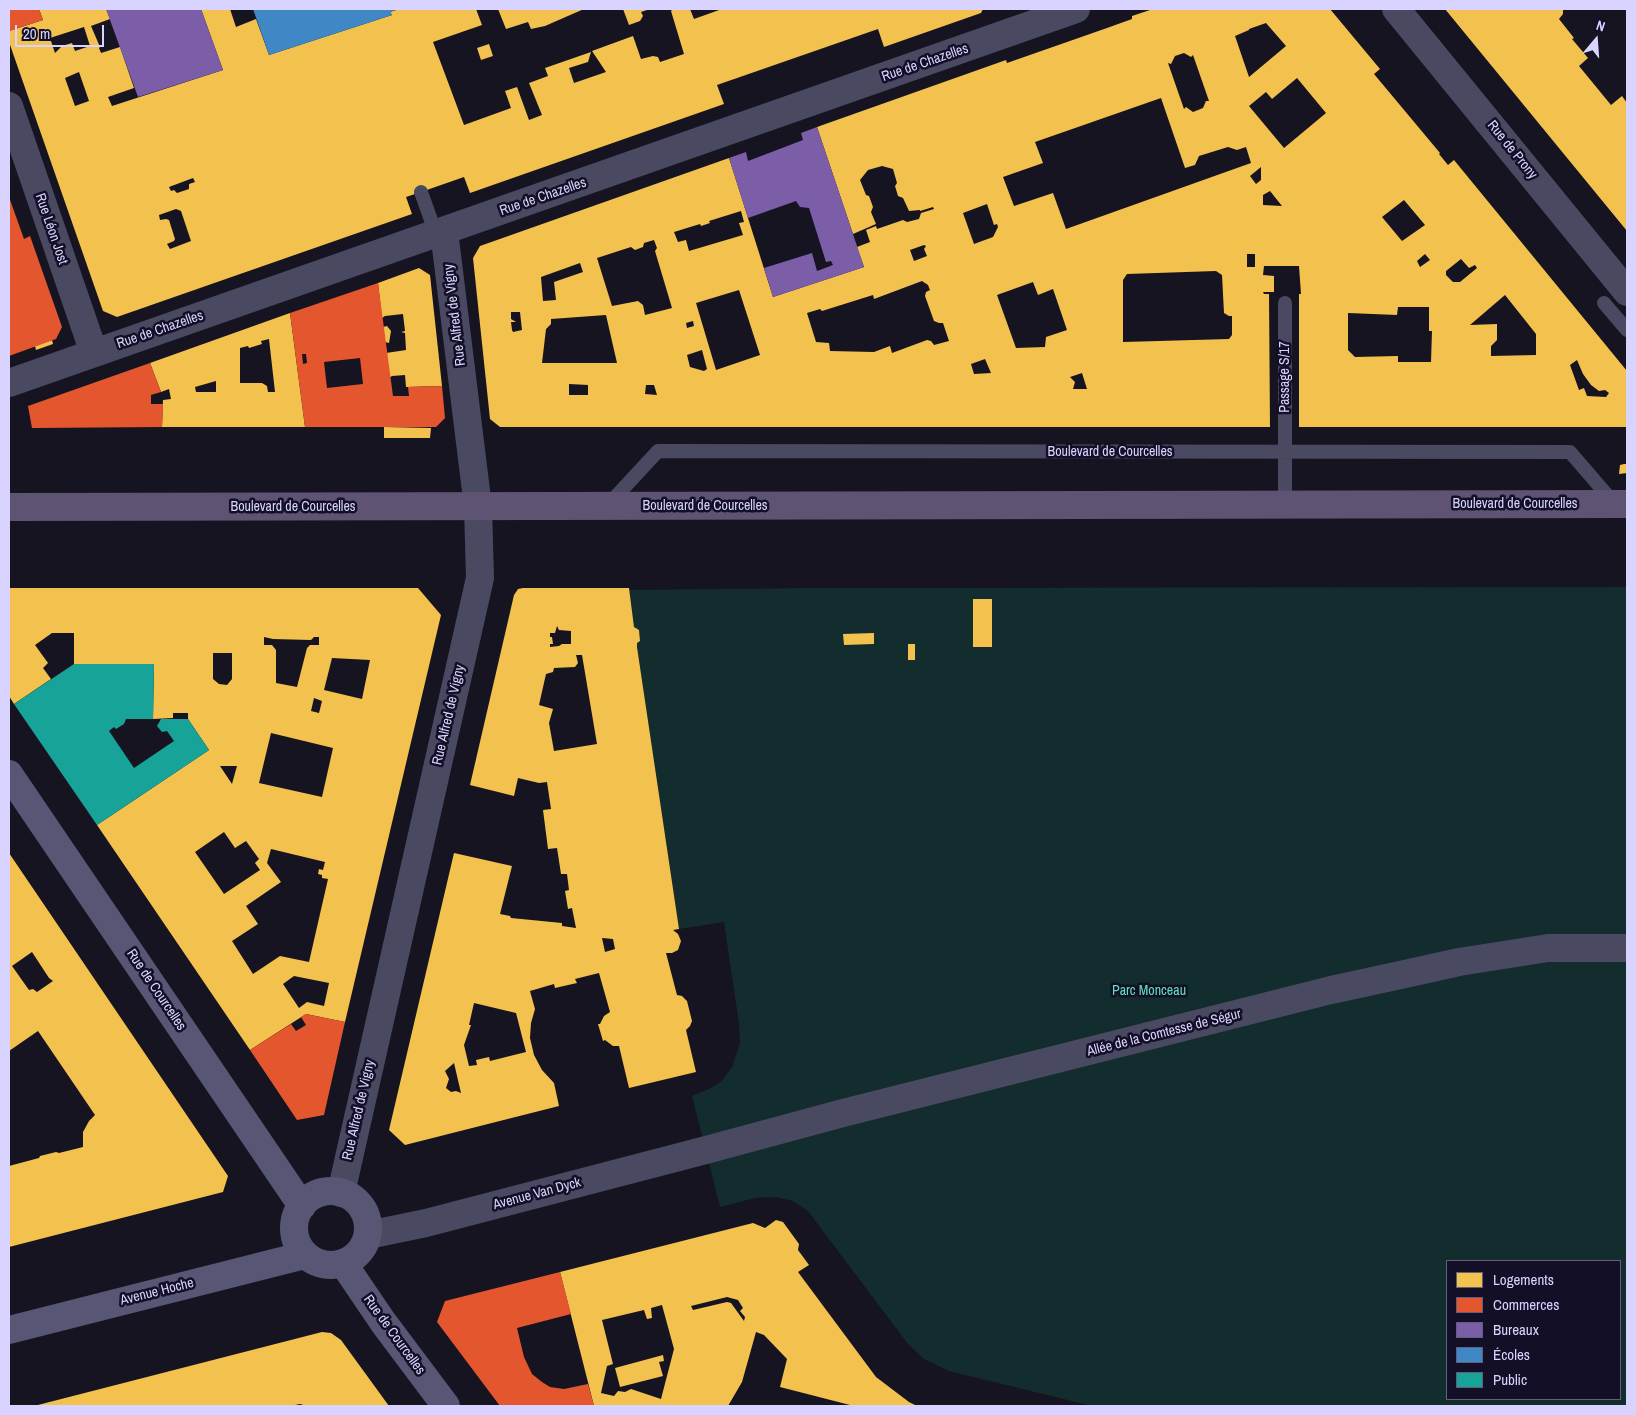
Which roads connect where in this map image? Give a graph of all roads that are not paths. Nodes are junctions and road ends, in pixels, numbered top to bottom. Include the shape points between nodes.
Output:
1 (1076, 9) edge
2 (1396, 9) edge
3 (1022, 18) edge
4 (9, 106) edge
5 (421, 192) dead end
6 (440, 233) junction
7 (1616, 297) edge
8 (1285, 303) dead end
9 (1627, 330) edge
10 (94, 353) junction
11 (9, 383) edge
12 (1285, 452) junction
13 (1620, 503) edge
14 (1285, 504) junction
15 (478, 506) junction
16 (9, 507) edge
17 (607, 507) junction
18 (9, 774) edge
19 (1627, 948) edge
20 (706, 1150) joint
21 (341, 1192) junction
22 (302, 1206) junction
23 (368, 1234) junction
24 (305, 1255) junction
25 (343, 1263) junction
26 (9, 1330) edge
27 (446, 1406) edge

1 - 3 street, Rue de Chazelles
2 - 7 street, Rue de Prony
3 - 6 street, Rue de Chazelles
4 - 10 street, Rue Léon Jost
5 - 6 lane
6 - 10 street, Rue de Chazelles
6 - 15 street, Rue Alfred de Vigny
7 - 9 lane
8 - 12 lane, Passage S/17
10 - 11 street, Rue de Chazelles
12 - 13 lane, Boulevard de Courcelles via 1570,452
12 - 14 lane, Passage S/17
12 - 17 lane, Boulevard de Courcelles via 658,451
13 - 14 main road, Boulevard de Courcelles
14 - 17 main road, Boulevard de Courcelles
15 - 16 main road, Boulevard de Courcelles
15 - 17 main road, Boulevard de Courcelles
15 - 21 street, Rue Alfred de Vigny via 480,578
18 - 22 street, Rue de Courcelles
19 - 20 street, Allée de la Comtesse de Ségur via 1548,948 1459,962 1331,990
20 - 23 street, Avenue Van Dyck via 426,1223
21 - 22 street via 318,1194
21 - 23 street via 364,1210
22 - 24 street via 296,1216 295,1233
23 - 25 street via 360,1251
24 - 25 street via 325,1265
24 - 26 street, Avenue Hoche
25 - 27 street, Rue de Courcelles

